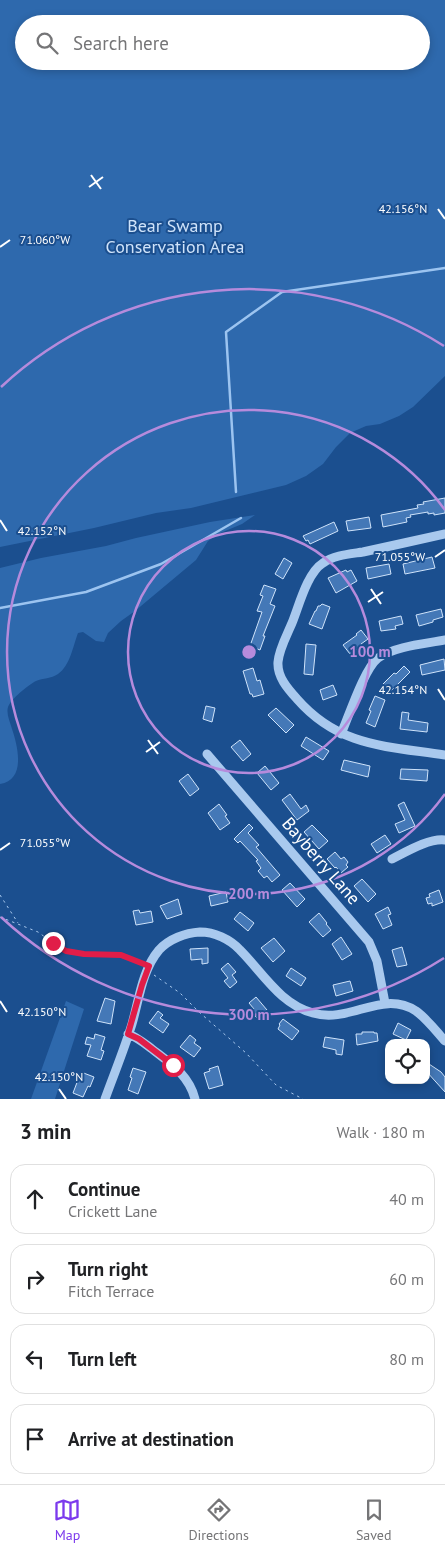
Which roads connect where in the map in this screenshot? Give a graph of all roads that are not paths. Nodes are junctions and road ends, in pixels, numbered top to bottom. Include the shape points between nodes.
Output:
1 (445, 534) edge
2 (445, 640) edge
3 (341, 734) junction
4 (207, 754) dead end
5 (445, 755) edge
6 (445, 840) edge
7 (392, 859) dead end
8 (385, 1003) junction
9 (128, 1034) junction
10 (445, 1040) edge
11 (105, 1099) edge
12 (195, 1099) edge

1 - 3 street via 331,559 319,566 310,578 278,663 287,687 302,705 323,724
2 - 3 street via 396,650 374,662
3 - 5 street via 372,744
4 - 8 street, Bayberry Lane via 369,942 377,961
6 - 7 street via 432,841
8 - 9 street via 341,1015 326,1016 307,1011 278,992 236,945 212,933 191,933 170,941 160,949 148,969
8 - 10 street via 397,1003 414,1010
9 - 11 street
9 - 12 street via 177,1068 190,1085

